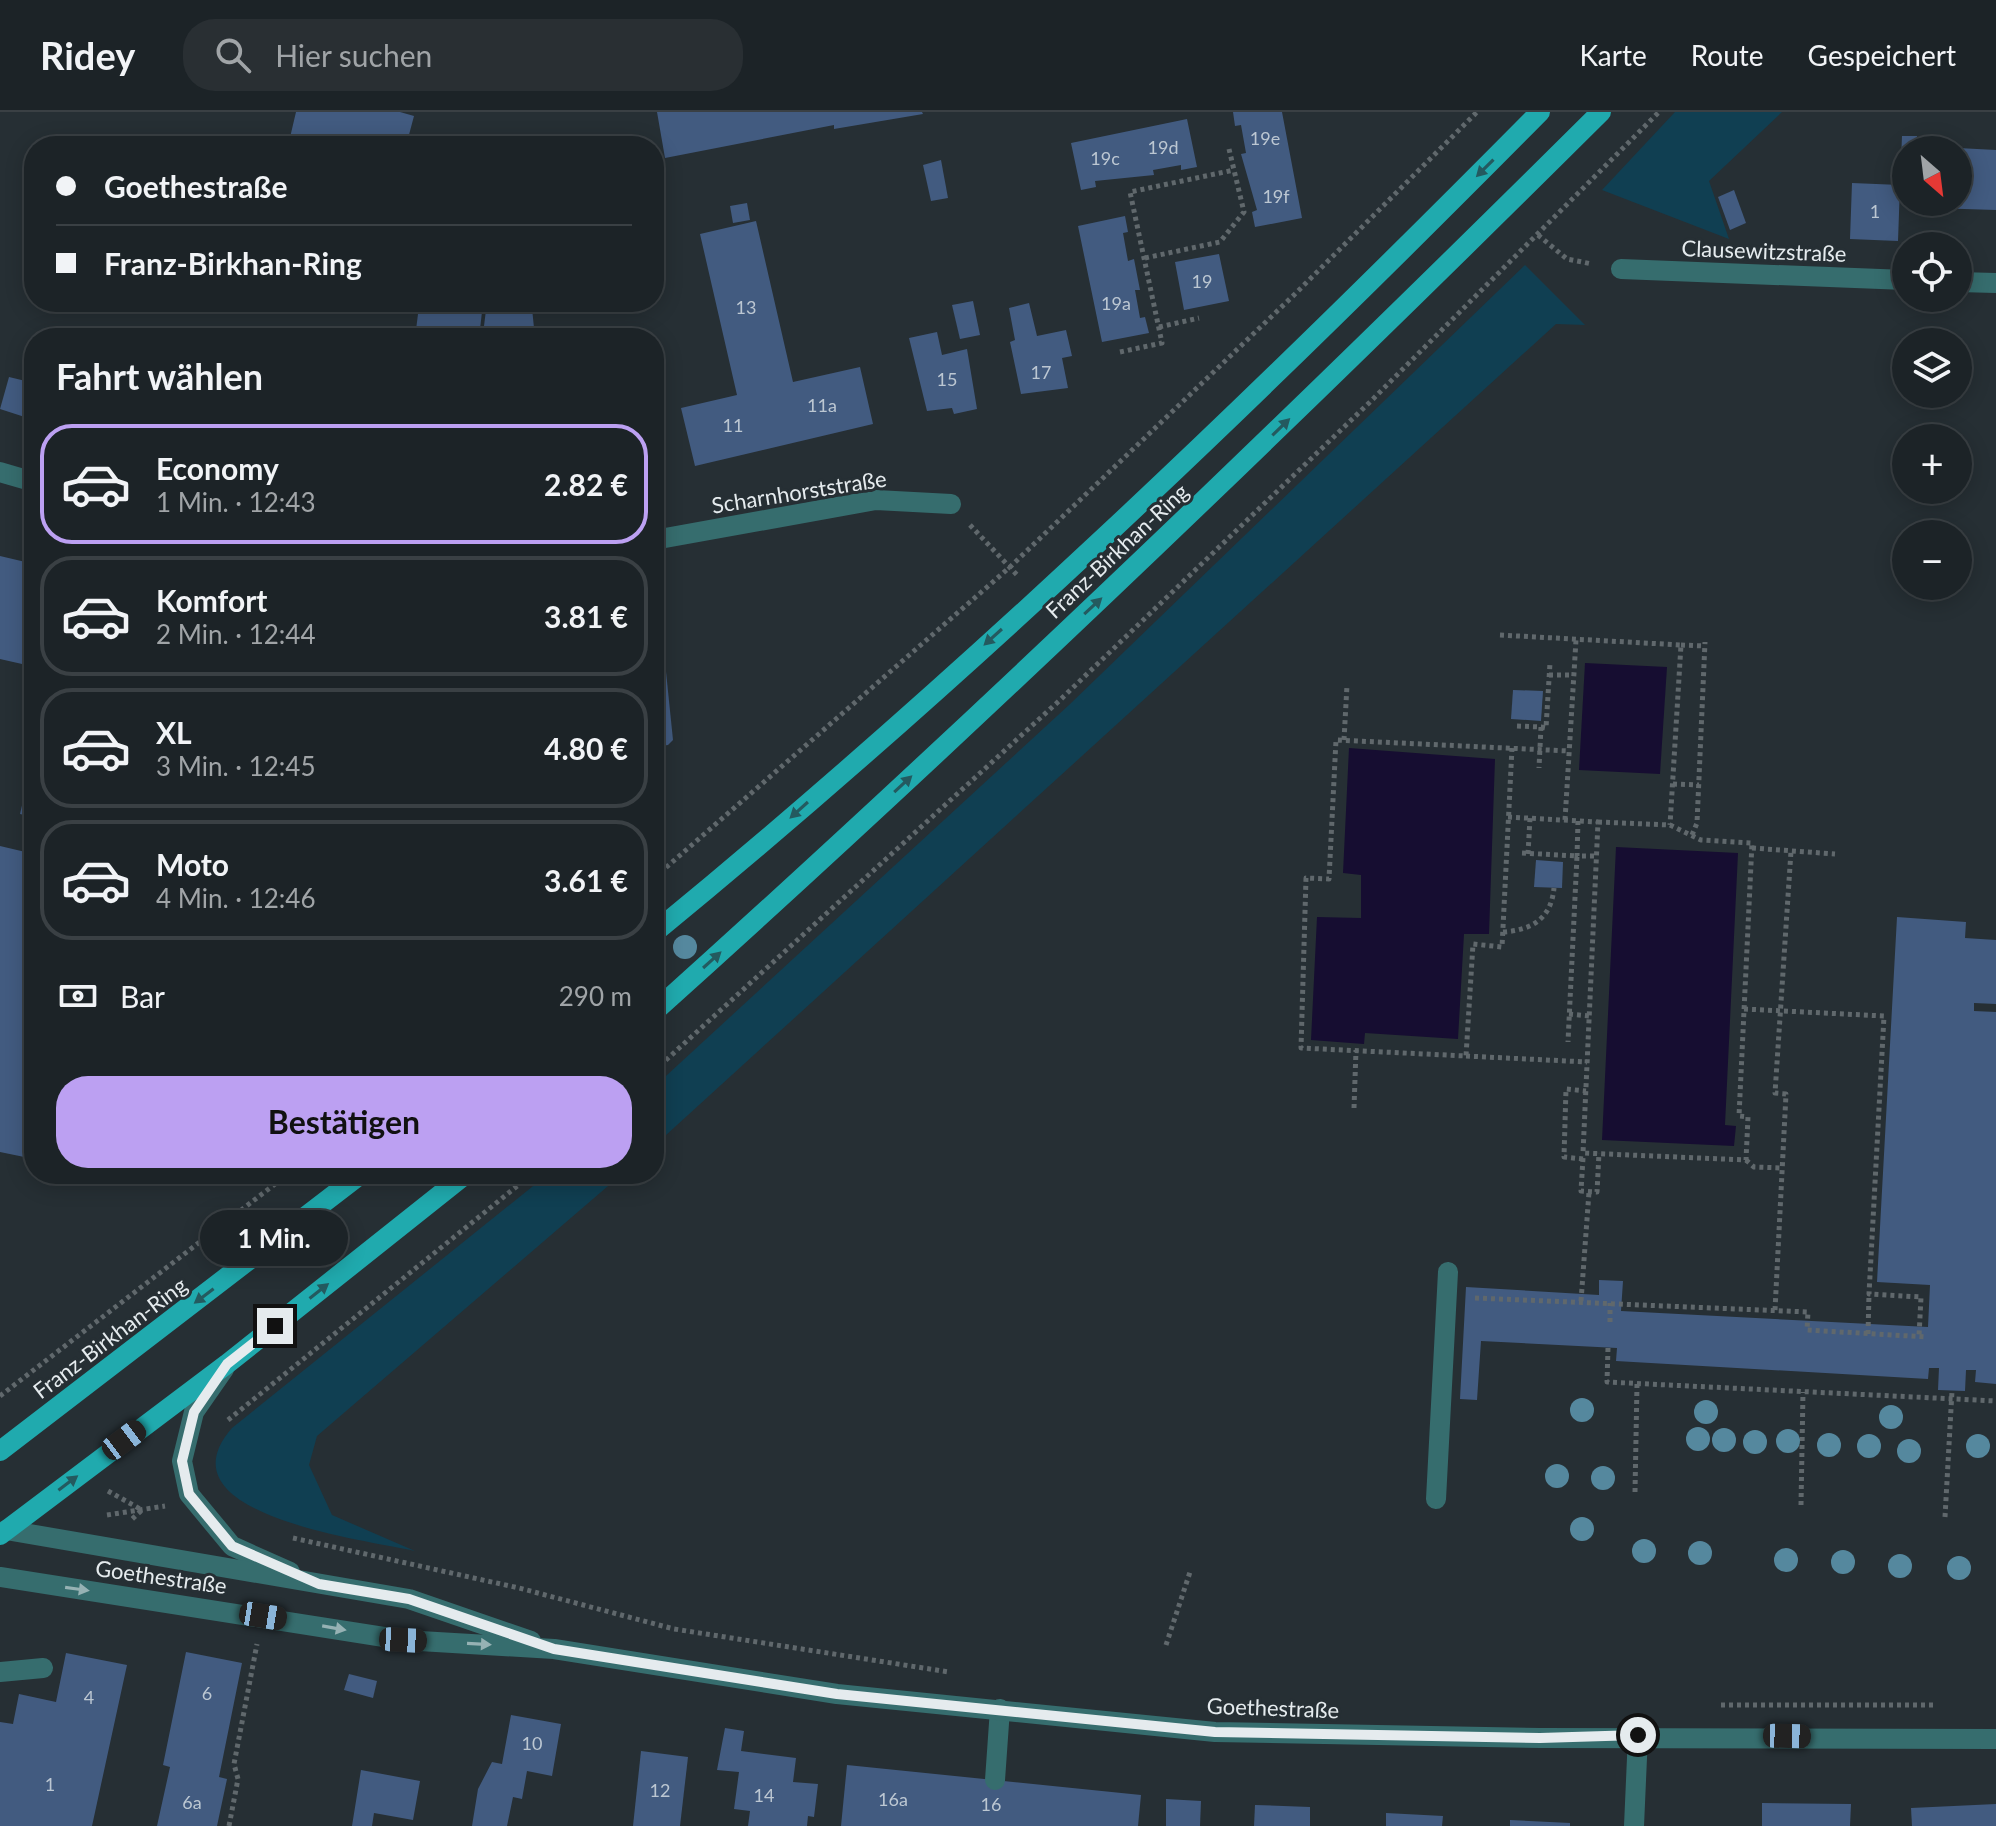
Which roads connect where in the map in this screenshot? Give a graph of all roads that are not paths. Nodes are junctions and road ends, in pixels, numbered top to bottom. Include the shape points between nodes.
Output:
1 (1540, 112) edge
2 (1601, 112) edge
3 (1621, 269) road end
4 (1892, 279) edge
5 (1972, 282) edge
6 (1996, 283) edge
7 (0, 472) edge
8 (24, 479) edge
9 (951, 504) road end
10 (664, 538) edge
11 (664, 925) edge
12 (664, 1003) edge
13 (348, 1184) edge
14 (453, 1184) edge
15 (1448, 1272) dead end
16 (227, 1364) junction
17 (0, 1451) edge
18 (1436, 1499) dead end
19 (3, 1532) edge
20 (0, 1577) edge
21 (319, 1584) junction
22 (554, 1649) junction
23 (43, 1668) dead end
24 (0, 1672) edge
25 (1000, 1709) junction
26 (1638, 1735) junction
27 (1996, 1739) edge
28 (995, 1780) dead end
29 (1634, 1826) edge

1 -> 11 main road, Franz-Birkhan-Ring via 1391,262 1037,597 753,852
12 -> 2 main road, Franz-Birkhan-Ring via 1209,497
3 - 4 street, Clausewitzstraße
5 - 6 street
7 - 8 street
9 - 10 street, Scharnhorststraße via 876,500
13 -> 17 main road, Franz-Birkhan-Ring
16 -> 14 main road
15 - 18 street
19 -> 16 main road
16 - 21 street, Goethestraße via 194,1412 182,1461 189,1494 232,1546
19 - 21 street, Goethestraße
20 -> 22 street, Goethestraße via 403,1640
21 - 22 street, Goethestraße via 409,1599
22 - 25 street, Goethestraße via 837,1694
23 - 24 street
25 - 26 street, Goethestraße via 1215,1732
25 - 28 street
26 - 27 street, Goethestraße
26 - 29 street

